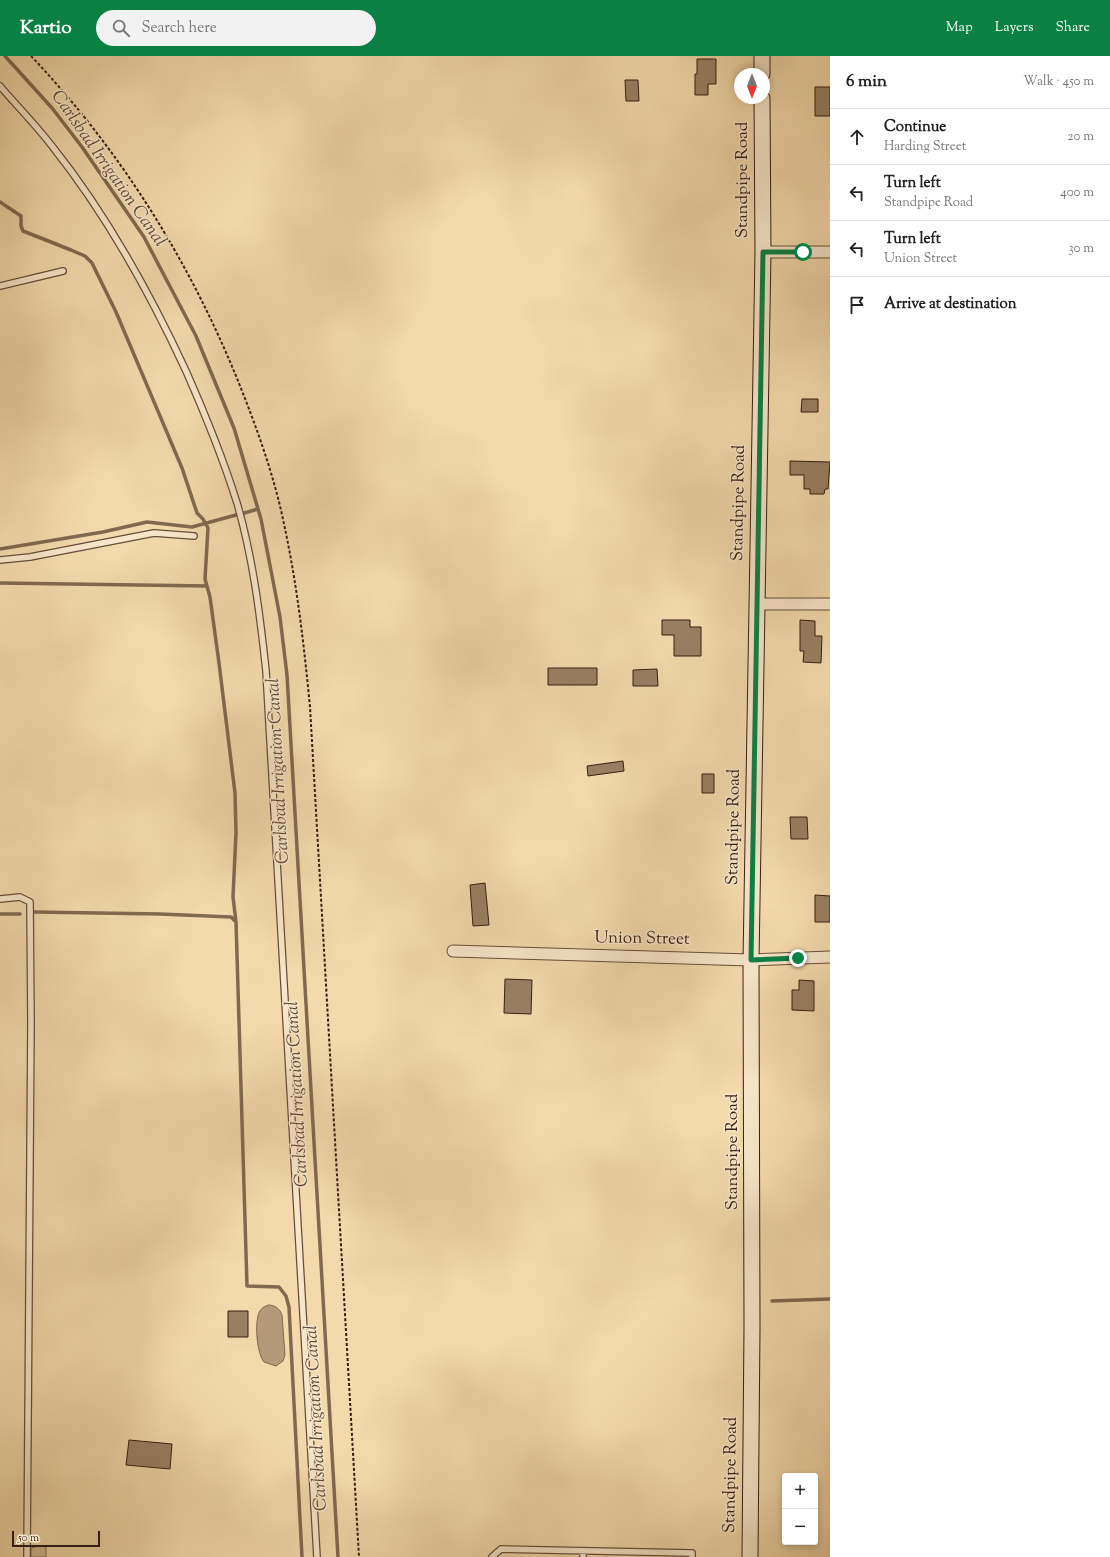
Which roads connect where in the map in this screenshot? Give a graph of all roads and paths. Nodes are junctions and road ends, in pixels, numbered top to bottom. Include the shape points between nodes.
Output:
1 (762, 56) edge
2 (762, 68) edge
3 (0, 86) edge
4 (762, 104) edge
5 (763, 252) junction
6 (830, 252) edge
7 (64, 271) dead end
8 (0, 286) edge
9 (194, 536) dead end
10 (0, 560) edge
11 (757, 604) junction
12 (830, 604) edge
13 (0, 899) edge
14 (453, 951) dead end
15 (830, 957) edge
16 (751, 960) junction
17 (531, 1550) junction
18 (583, 1554) edge
19 (637, 1555) edge
20 (27, 1557) edge
21 (317, 1557) edge
22 (492, 1557) edge
23 (531, 1557) edge
24 (692, 1557) edge
25 (750, 1557) edge

1 - 2 street
3 - 21 lane via 52,145 95,205 160,314 223,460 250,559 261,621 266,679
4 - 5 street, Standpipe Road
5 - 6 street
5 - 11 street, Standpipe Road
7 - 8 lane
9 - 10 lane via 154,533 30,557
11 - 12 street
11 - 16 street, Standpipe Road
13 - 20 lane via 20,897 30,902
14 - 16 street, Union Street
15 - 16 street, Union Street
16 - 25 street, Standpipe Road
17 - 18 lane
17 - 22 lane via 501,1549
17 - 23 lane
18 - 19 lane
19 - 24 lane via 692,1553

